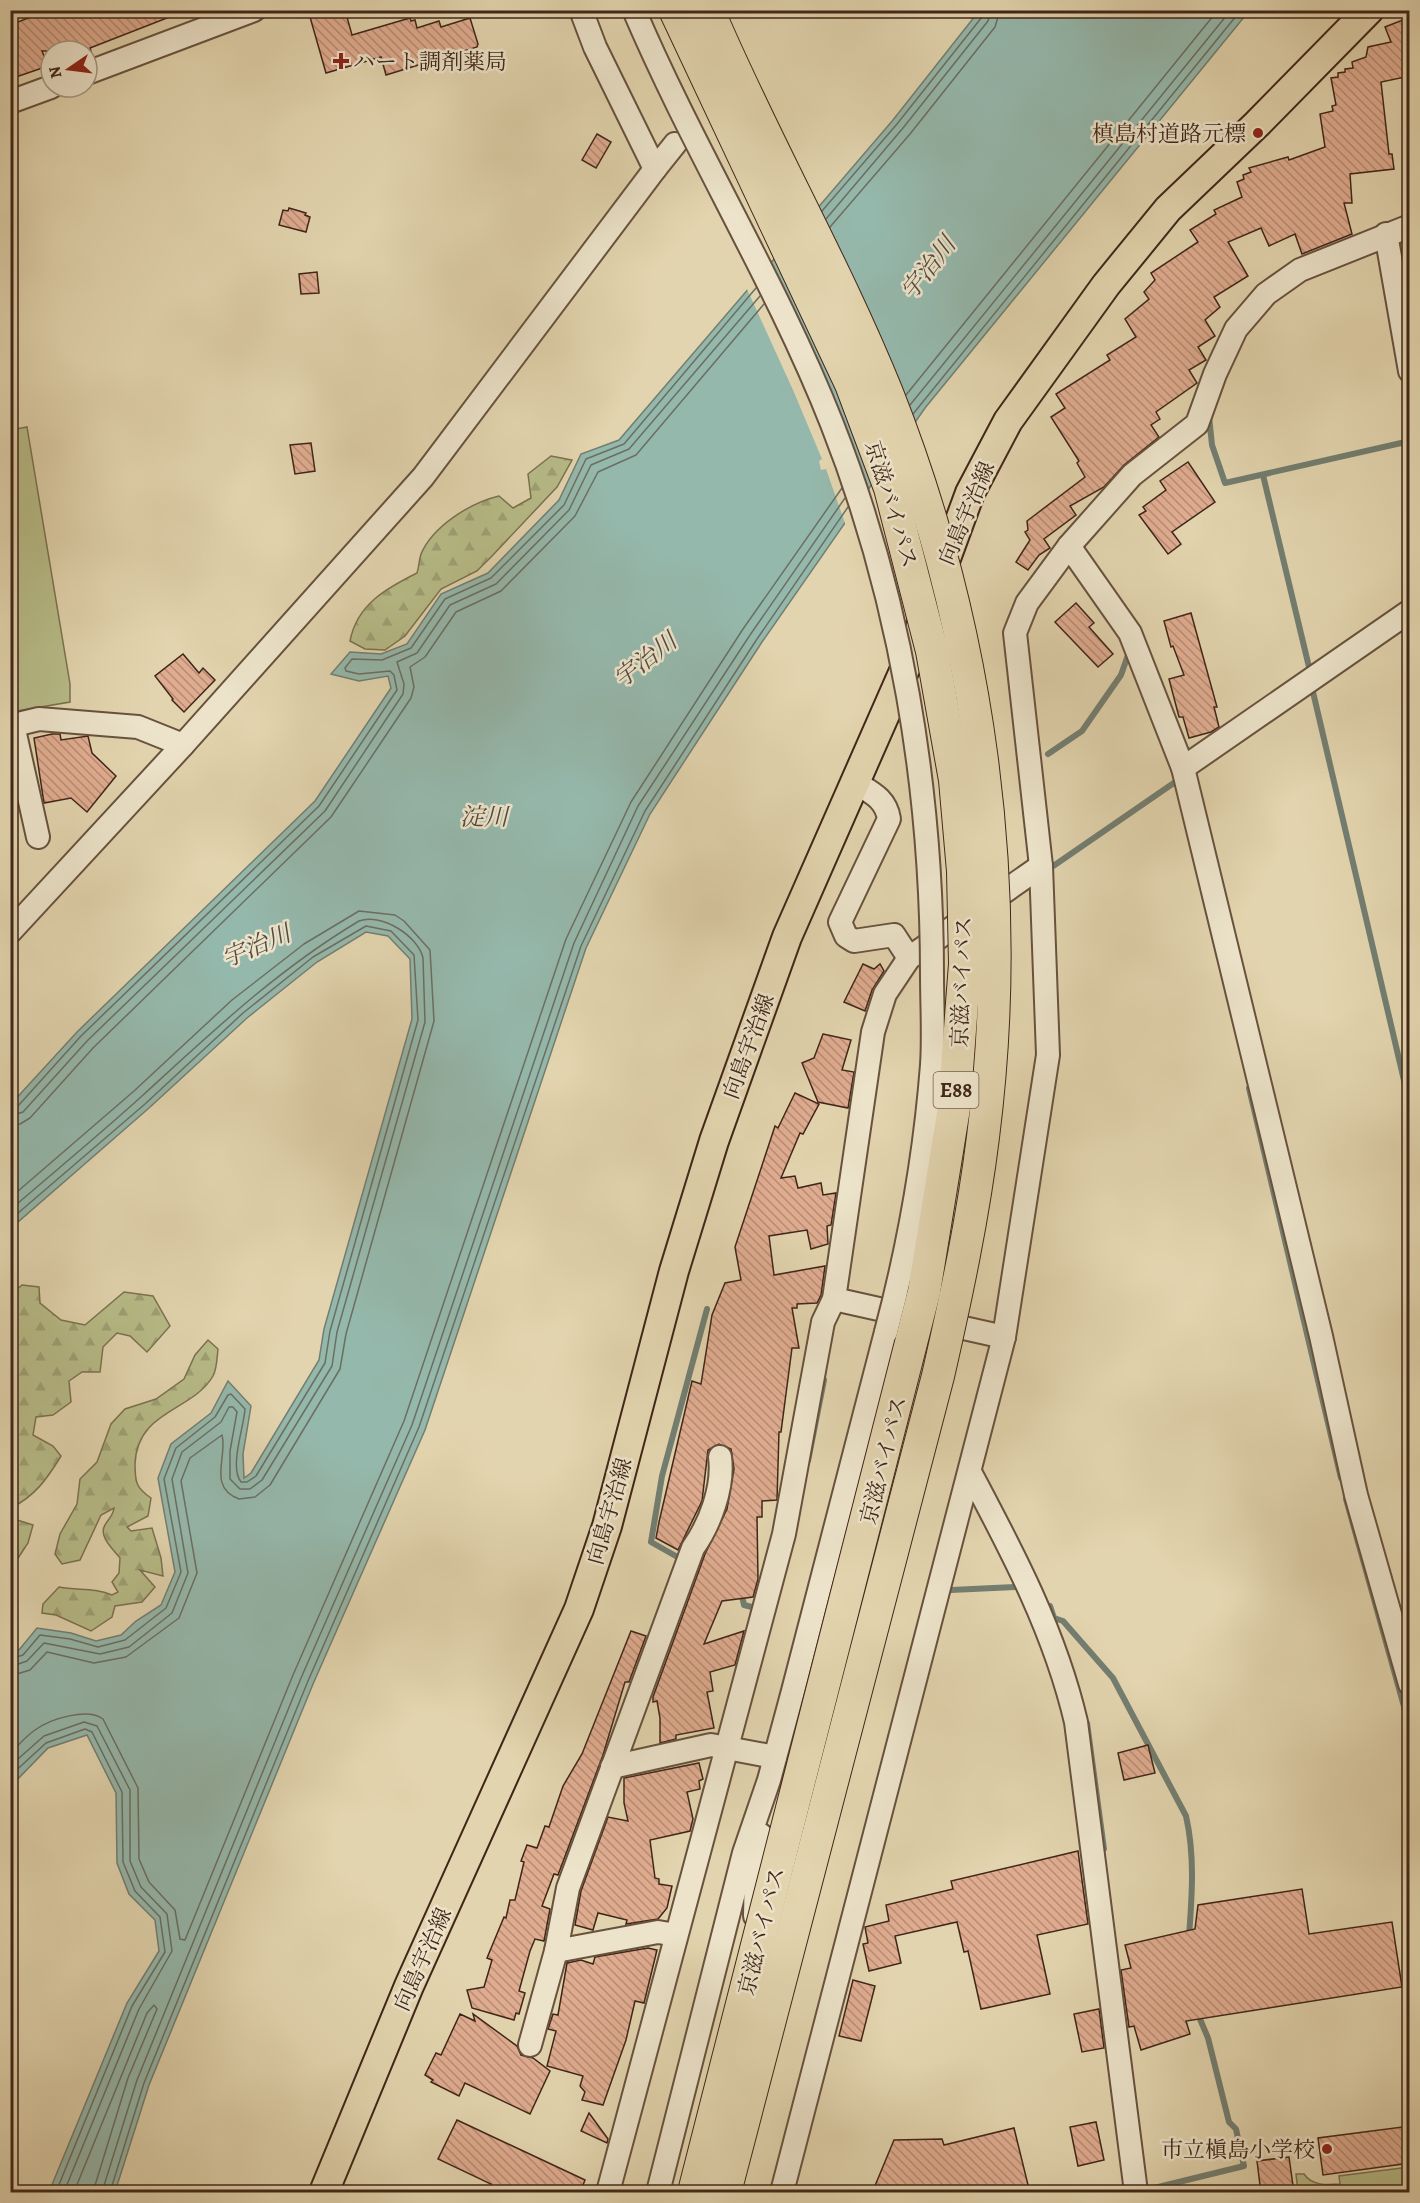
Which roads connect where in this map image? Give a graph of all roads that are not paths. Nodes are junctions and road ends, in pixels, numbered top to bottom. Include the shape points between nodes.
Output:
1 (254, 10) edge
2 (581, 10) edge
3 (634, 10) edge
4 (675, 10) edge
5 (708, 10) edge
6 (1369, 10) edge
7 (99, 68) edge
8 (39, 91) edge
9 (10, 102) edge
10 (675, 144) dead end
11 (655, 169) junction
12 (1410, 226) edge
13 (1386, 234) junction
14 (1410, 370) edge
15 (1069, 546) junction
16 (1410, 611) edge
17 (12, 726) edge
18 (183, 745) junction
19 (1183, 768) junction
20 (856, 783) junction
21 (38, 837) dead end
22 (1041, 866) junction
23 (10, 932) edge
24 (909, 958) junction
25 (834, 1299) junction
26 (1004, 1337) junction
27 (720, 1457) dead end
28 (970, 1472) junction
29 (1410, 1684) edge
30 (727, 1747) junction
31 (775, 1757) junction
32 (612, 1767) junction
33 (769, 1780) junction
34 (676, 1935) junction
35 (556, 1951) junction
36 (530, 2045) dead end
37 (324, 2193) edge
38 (608, 2193) edge
39 (658, 2193) edge
40 (694, 2193) edge
41 (725, 2193) edge
42 (741, 2193) edge
43 (782, 2193) edge
44 (1136, 2193) edge

1 - 7 street
2 - 11 street
3 - 31 street, bridge via 659,68 777,302 832,425 872,543 908,687 926,819 932,928 932,1060 918,1184 886,1332
4 - 40 highway, 京滋バイパス / E88, bridge via 851,384 890,488 924,617 951,759 961,840 965,964 954,1108 924,1292
5 - 41 highway, 京滋バイパス / E88, bridge via 865,340 923,496 951,597 975,714 989,818 995,939 993,1026 983,1136 956,1298
6 - 20 main road, 向島宇治線 via 1168,209 1106,285 1008,421 970,493 908,662
8 - 9 street
10 - 11 street
11 - 18 street via 423,477
12 - 13 street
13 - 14 street
13 - 15 street via 1300,270 1266,294 1236,329 1197,424 1132,476
15 - 19 street via 1130,633
15 - 22 street via 1027,603 1015,633
16 - 19 street
17 - 18 street via 39,719 138,727
17 - 21 street
18 - 23 street
19 - 29 street via 1356,1495
20 - 24 street via 881,799 889,819 840,922 846,936 854,941 894,934
20 - 37 main road, 向島宇治線 via 787,937 714,1141 674,1271 607,1526 579,1609 409,1986
22 - 24 street
22 - 26 street via 1048,1055
24 - 25 street via 885,994 873,1032
25 - 26 street
25 - 30 street via 823,1322 784,1534
26 - 28 street
27 - 32 street via 722,1472 705,1531 693,1548
28 - 43 street
28 - 44 street via 1023,1572 1065,1675 1076,1722
30 - 31 street
30 - 32 street via 682,1749
30 - 34 street
31 - 33 street
32 - 35 street via 568,1888
33 - 39 street via 744,1853
33 - 42 street via 756,1871 752,2043
34 - 35 street via 658,1932
34 - 38 street
35 - 36 street

